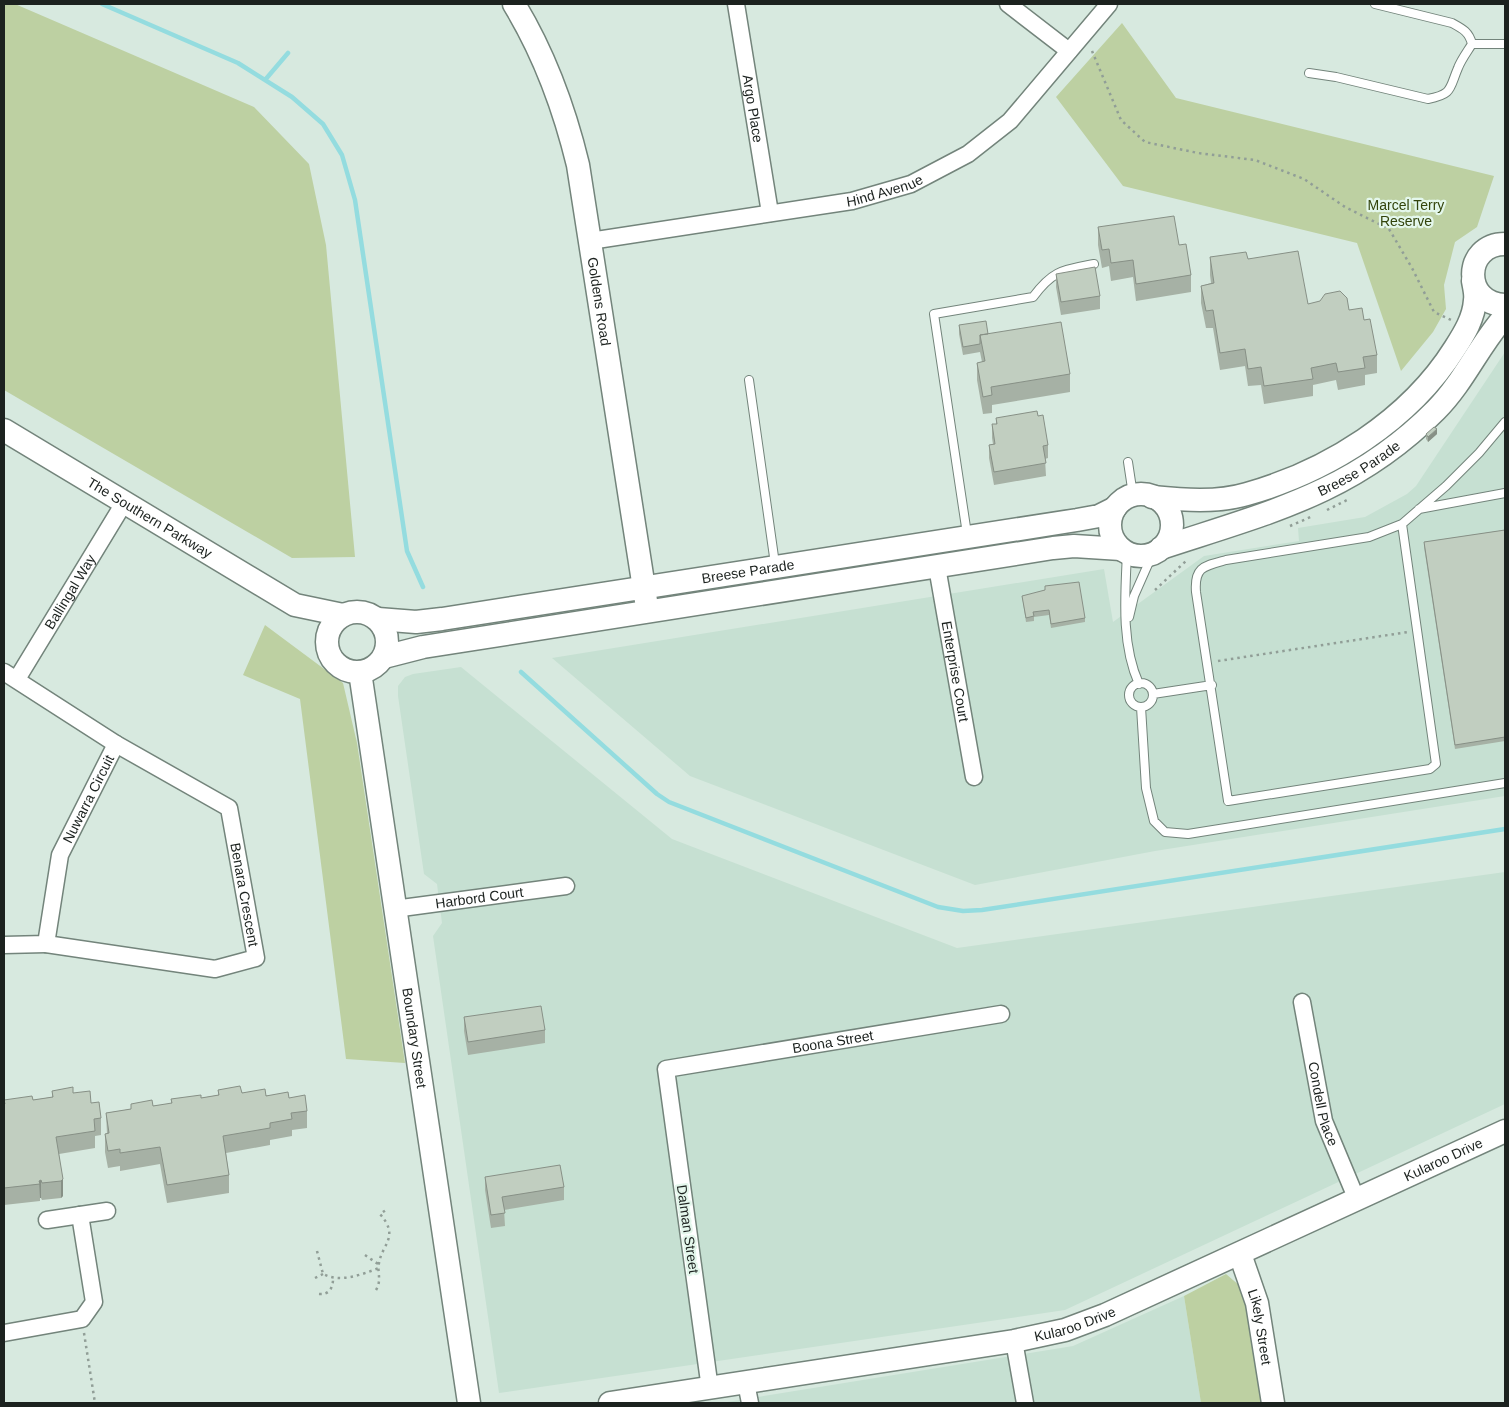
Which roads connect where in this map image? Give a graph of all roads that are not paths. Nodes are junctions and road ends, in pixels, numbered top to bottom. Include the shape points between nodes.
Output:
1 (514, 4) edge
2 (736, 4) edge
3 (1008, 4) edge
4 (1109, 4) edge
5 (1375, 4) edge
6 (1472, 44) junction
7 (1505, 44) edge
8 (1069, 51) junction
9 (1309, 73) dead end
10 (770, 213) junction
11 (1505, 226) edge
12 (590, 241) junction
13 (1498, 246) edge
14 (1094, 264) dead end
15 (1473, 281) junction
16 (1505, 306) edge
17 (1505, 316) edge
18 (749, 380) dead end
19 (1505, 422) edge
20 (4, 430) edge
21 (1128, 462) dead end
22 (1505, 493) edge
23 (1134, 500) junction
24 (124, 504) junction
25 (1417, 510) junction
26 (1402, 524) junction
27 (967, 539) junction
28 (1124, 551) junction
29 (1157, 551) junction
30 (936, 567) junction
31 (776, 568) junction
32 (644, 588) junction
33 (295, 605) junction
34 (647, 612) junction
35 (344, 614) junction
36 (378, 619) junction
37 (1126, 631) junction
38 (327, 644) junction
39 (384, 656) junction
40 (360, 672) junction
41 (10, 675) edge
42 (1139, 684) junction
43 (1212, 685) junction
44 (1153, 694) junction
45 (1141, 707) junction
46 (116, 744) junction
47 (974, 777) dead end
48 (1505, 783) edge
49 (566, 886) dead end
50 (394, 908) junction
51 (46, 944) junction
52 (4, 945) edge
53 (1302, 1002) dead end
54 (1001, 1014) dead end
55 (666, 1069) joint
56 (1505, 1131) edge
57 (1357, 1200) junction
58 (107, 1211) dead end
59 (80, 1215) junction
60 (47, 1220) dead end
61 (1240, 1254) junction
62 (4, 1333) edge
63 (1014, 1341) junction
64 (710, 1389) junction
65 (748, 1393) edge
66 (469, 1403) edge
67 (610, 1403) edge
68 (1025, 1403) edge
69 (1273, 1403) edge

1 - 12 main road, Goldens Road via 533,34 555,83 578,165
2 - 10 street, Argo Place
3 - 8 street
4 - 8 street, Hind Avenue
5 - 6 lane via 1452,23 1463,28
6 - 7 lane
6 - 9 lane via 1458,68 1453,87 1440,97 1428,99
8 - 10 street, Hind Avenue via 1010,121 945,168 879,195
10 - 12 street, Hind Avenue
11 - 13 main road
12 - 32 main road, Goldens Road
13 - 15 main road, Breese Parade via 1476,261
14 - 27 lane via 1060,272 1046,279 1033,297 934,314
15 - 16 main road via 1482,297
15 - 23 main road, Breese Parade via 1475,300 1467,329 1447,360 1403,408 1364,440 1292,479 1246,495 1210,500
17 - 29 main road, Breese Parade via 1437,409 1378,460 1301,502
18 - 31 lane
19 - 25 lane via 1473,460
20 - 24 main road, The Southern Parkway
21 - 23 lane
22 - 25 lane
23 - 27 main road, Breese Parade via 1099,516
23 - 28 main road via 1111,516 1111,534
23 - 29 main road via 1168,510 1170,535
24 - 33 main road, The Southern Parkway
24 - 41 street, Ballingal Way
25 - 26 lane
26 - 43 lane via 1369,537 1205,566 1195,580
26 - 43 lane via 1436,764 1430,769 1228,800
27 - 31 main road, Breese Parade
28 - 29 main road via 1144,556
28 - 30 main road, Breese Parade via 1074,546
28 - 37 lane
29 - 37 lane via 1134,596
30 - 34 main road, Breese Parade
30 - 47 street, Enterprise Court
31 - 32 main road, Breese Parade
32 - 34 main road, Goldens Road
32 - 36 main road, Breese Parade via 442,619 416,622
33 - 35 main road, The Southern Parkway
33 - 38 main road, The Southern Parkway
34 - 39 main road, Breese Parade via 423,646
35 - 36 main road via 358,611
35 - 38 main road via 331,627
36 - 39 main road via 388,637
37 - 42 lane via 1131,667
38 - 40 main road via 334,662 351,672
39 - 40 main road via 374,667
40 - 50 main road, Boundary Street
41 - 46 street, Nuwarra Circuit
42 - 44 lane via 1146,685
42 - 45 lane via 1129,695 1132,702
43 - 44 lane
44 - 45 lane via 1148,704
45 - 48 lane via 1146,788 1154,821 1165,832 1188,834
46 - 51 street, Nuwarra Circuit via 60,855
46 - 51 street, Benara Crescent via 229,808 256,958 215,969
49 - 50 street, Harbord Court
50 - 66 main road, Boundary Street
51 - 52 street
53 - 57 street, Condell Place via 1324,1121
54 - 55 street, Boona Street
55 - 64 street, Dalman Street
56 - 57 main road, Kularoo Drive
57 - 61 main road, Kularoo Drive
58 - 59 street
59 - 60 street
59 - 62 street via 94,1302 82,1319
61 - 63 main road, Kularoo Drive via 1092,1321
61 - 69 main road, Likely Street via 1257,1303
63 - 65 main road, Kularoo Drive
63 - 68 street
64 - 65 main road, Kularoo Drive
64 - 67 main road, Kularoo Drive

